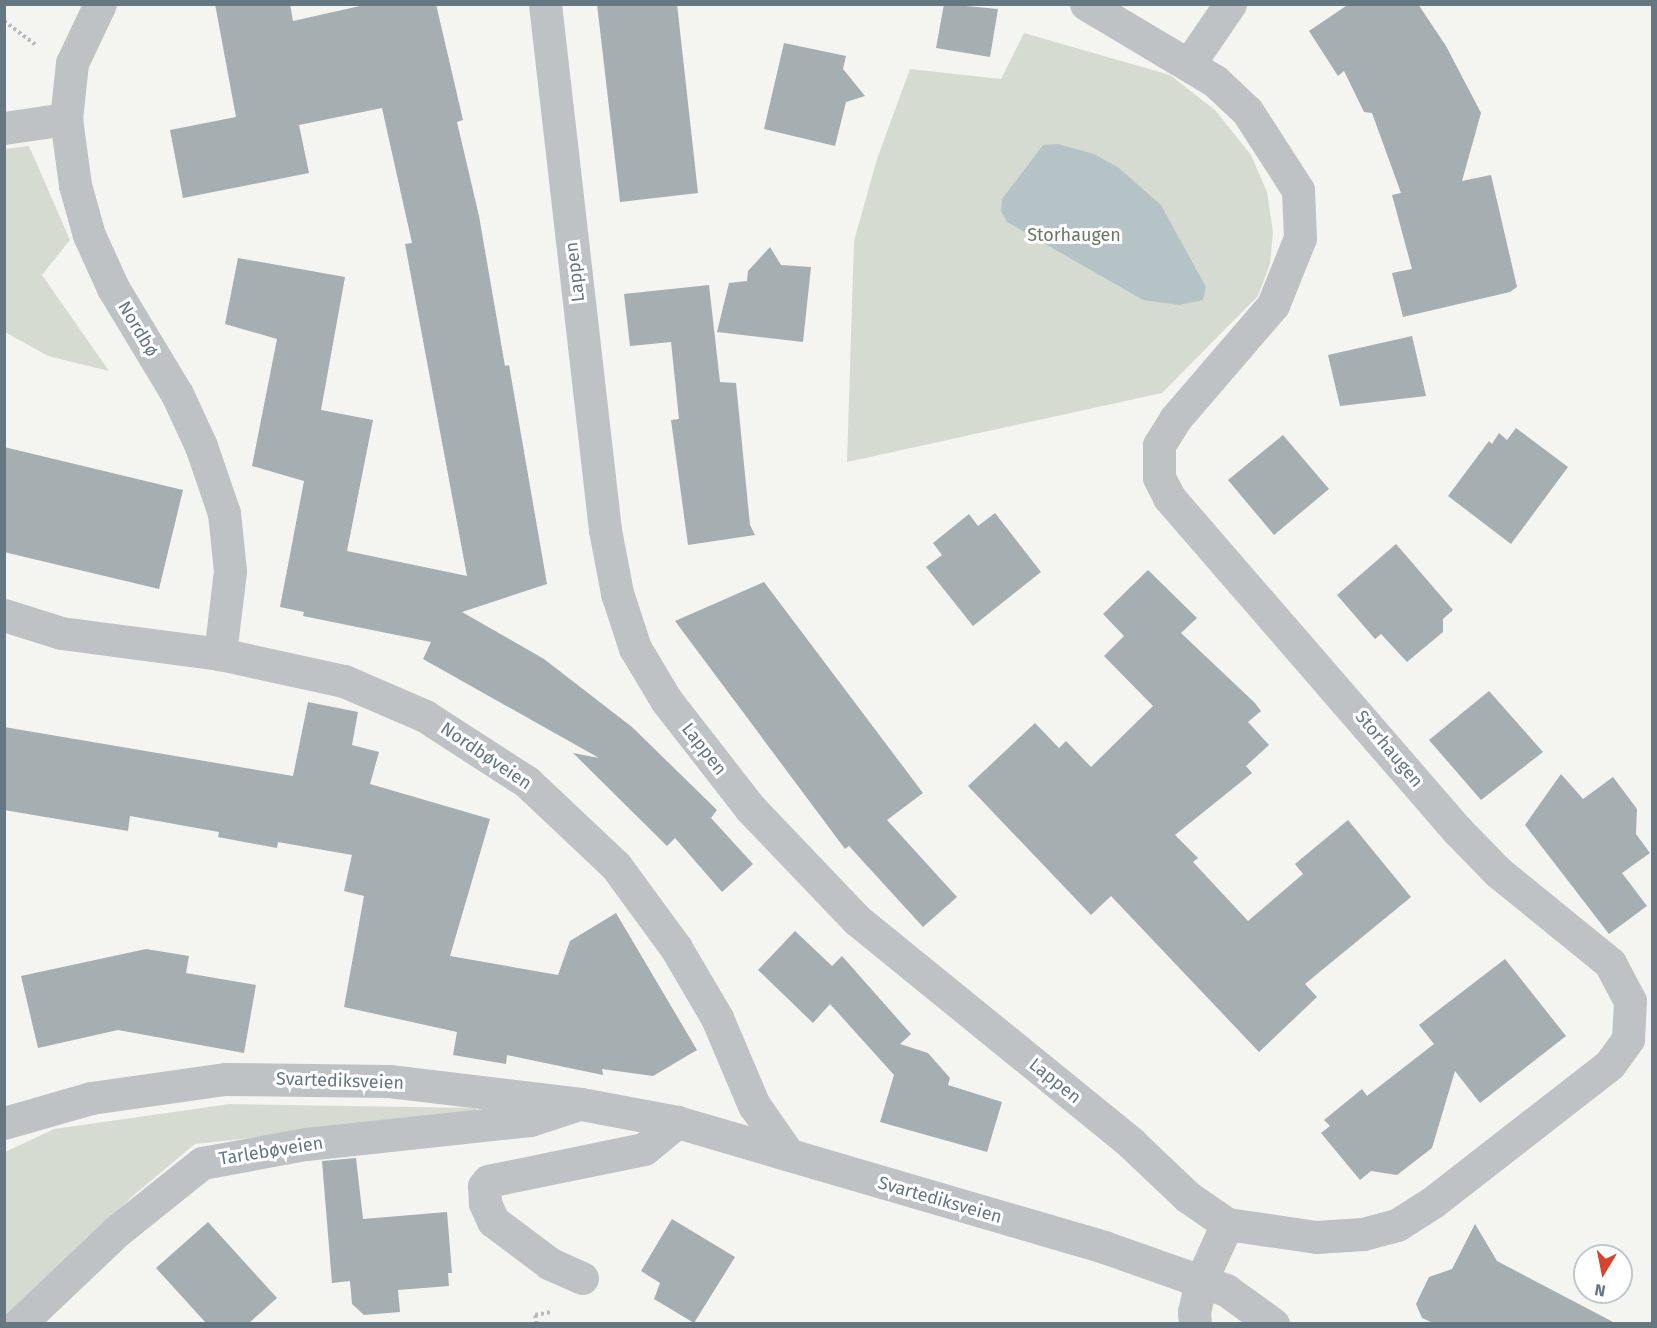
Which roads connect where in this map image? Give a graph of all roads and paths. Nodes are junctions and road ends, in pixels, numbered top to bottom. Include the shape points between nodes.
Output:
1 (100, 4) edge
2 (545, 4) edge
3 (1086, 4) edge
4 (1230, 4) edge
5 (1189, 64) junction
6 (66, 119) junction
7 (4, 128) edge
8 (4, 615) edge
9 (220, 654) junction
10 (580, 1104) junction
11 (677, 1122) junction
12 (4, 1123) edge
13 (788, 1154) junction
14 (1227, 1224) junction
15 (582, 1278) dead end
16 (1202, 1281) junction
17 (535, 1315) dead end
18 (20, 1323) edge
19 (537, 1323) edge
20 (1195, 1323) edge
21 (1273, 1323) edge

1 - 6 street, Nordbø via 72,63
2 - 14 street, Lappen via 605,530 617,593 635,648 666,700 750,808 857,920 1131,1143 1188,1197
3 - 5 street, Storhaugen
4 - 5 street
5 - 14 street, Storhaugen via 1215,81 1246,111 1267,140 1298,190 1300,238 1273,305 1175,419 1159,445 1159,477 1193,529 1371,726 1457,830 1498,872 1610,963 1630,1001 1628,1039 1610,1064 1433,1202 1397,1225 1363,1234 1316,1237
6 - 7 street
6 - 9 street, Nordbø via 75,185 89,235 113,288 177,394 201,446 224,513 230,571
8 - 9 street, Nordbøveien via 61,633
9 - 13 street, Nordbøveien via 344,681 425,716 526,782 616,866 676,948 717,1018 754,1105
10 - 11 street, Svartediksveien
10 - 12 street, Svartediksveien via 389,1081 225,1079 91,1098
10 - 18 street, Tarlebøveien via 530,1120 306,1144 202,1163 117,1231
11 - 13 street, Svartediksveien
11 - 15 street via 644,1149 488,1181 484,1186 485,1203 493,1221 549,1263
13 - 16 street, Svartediksveien via 1104,1247
14 - 16 street
16 - 20 street
16 - 21 street, Svartediksveien via 1226,1290
17 - 19 path

